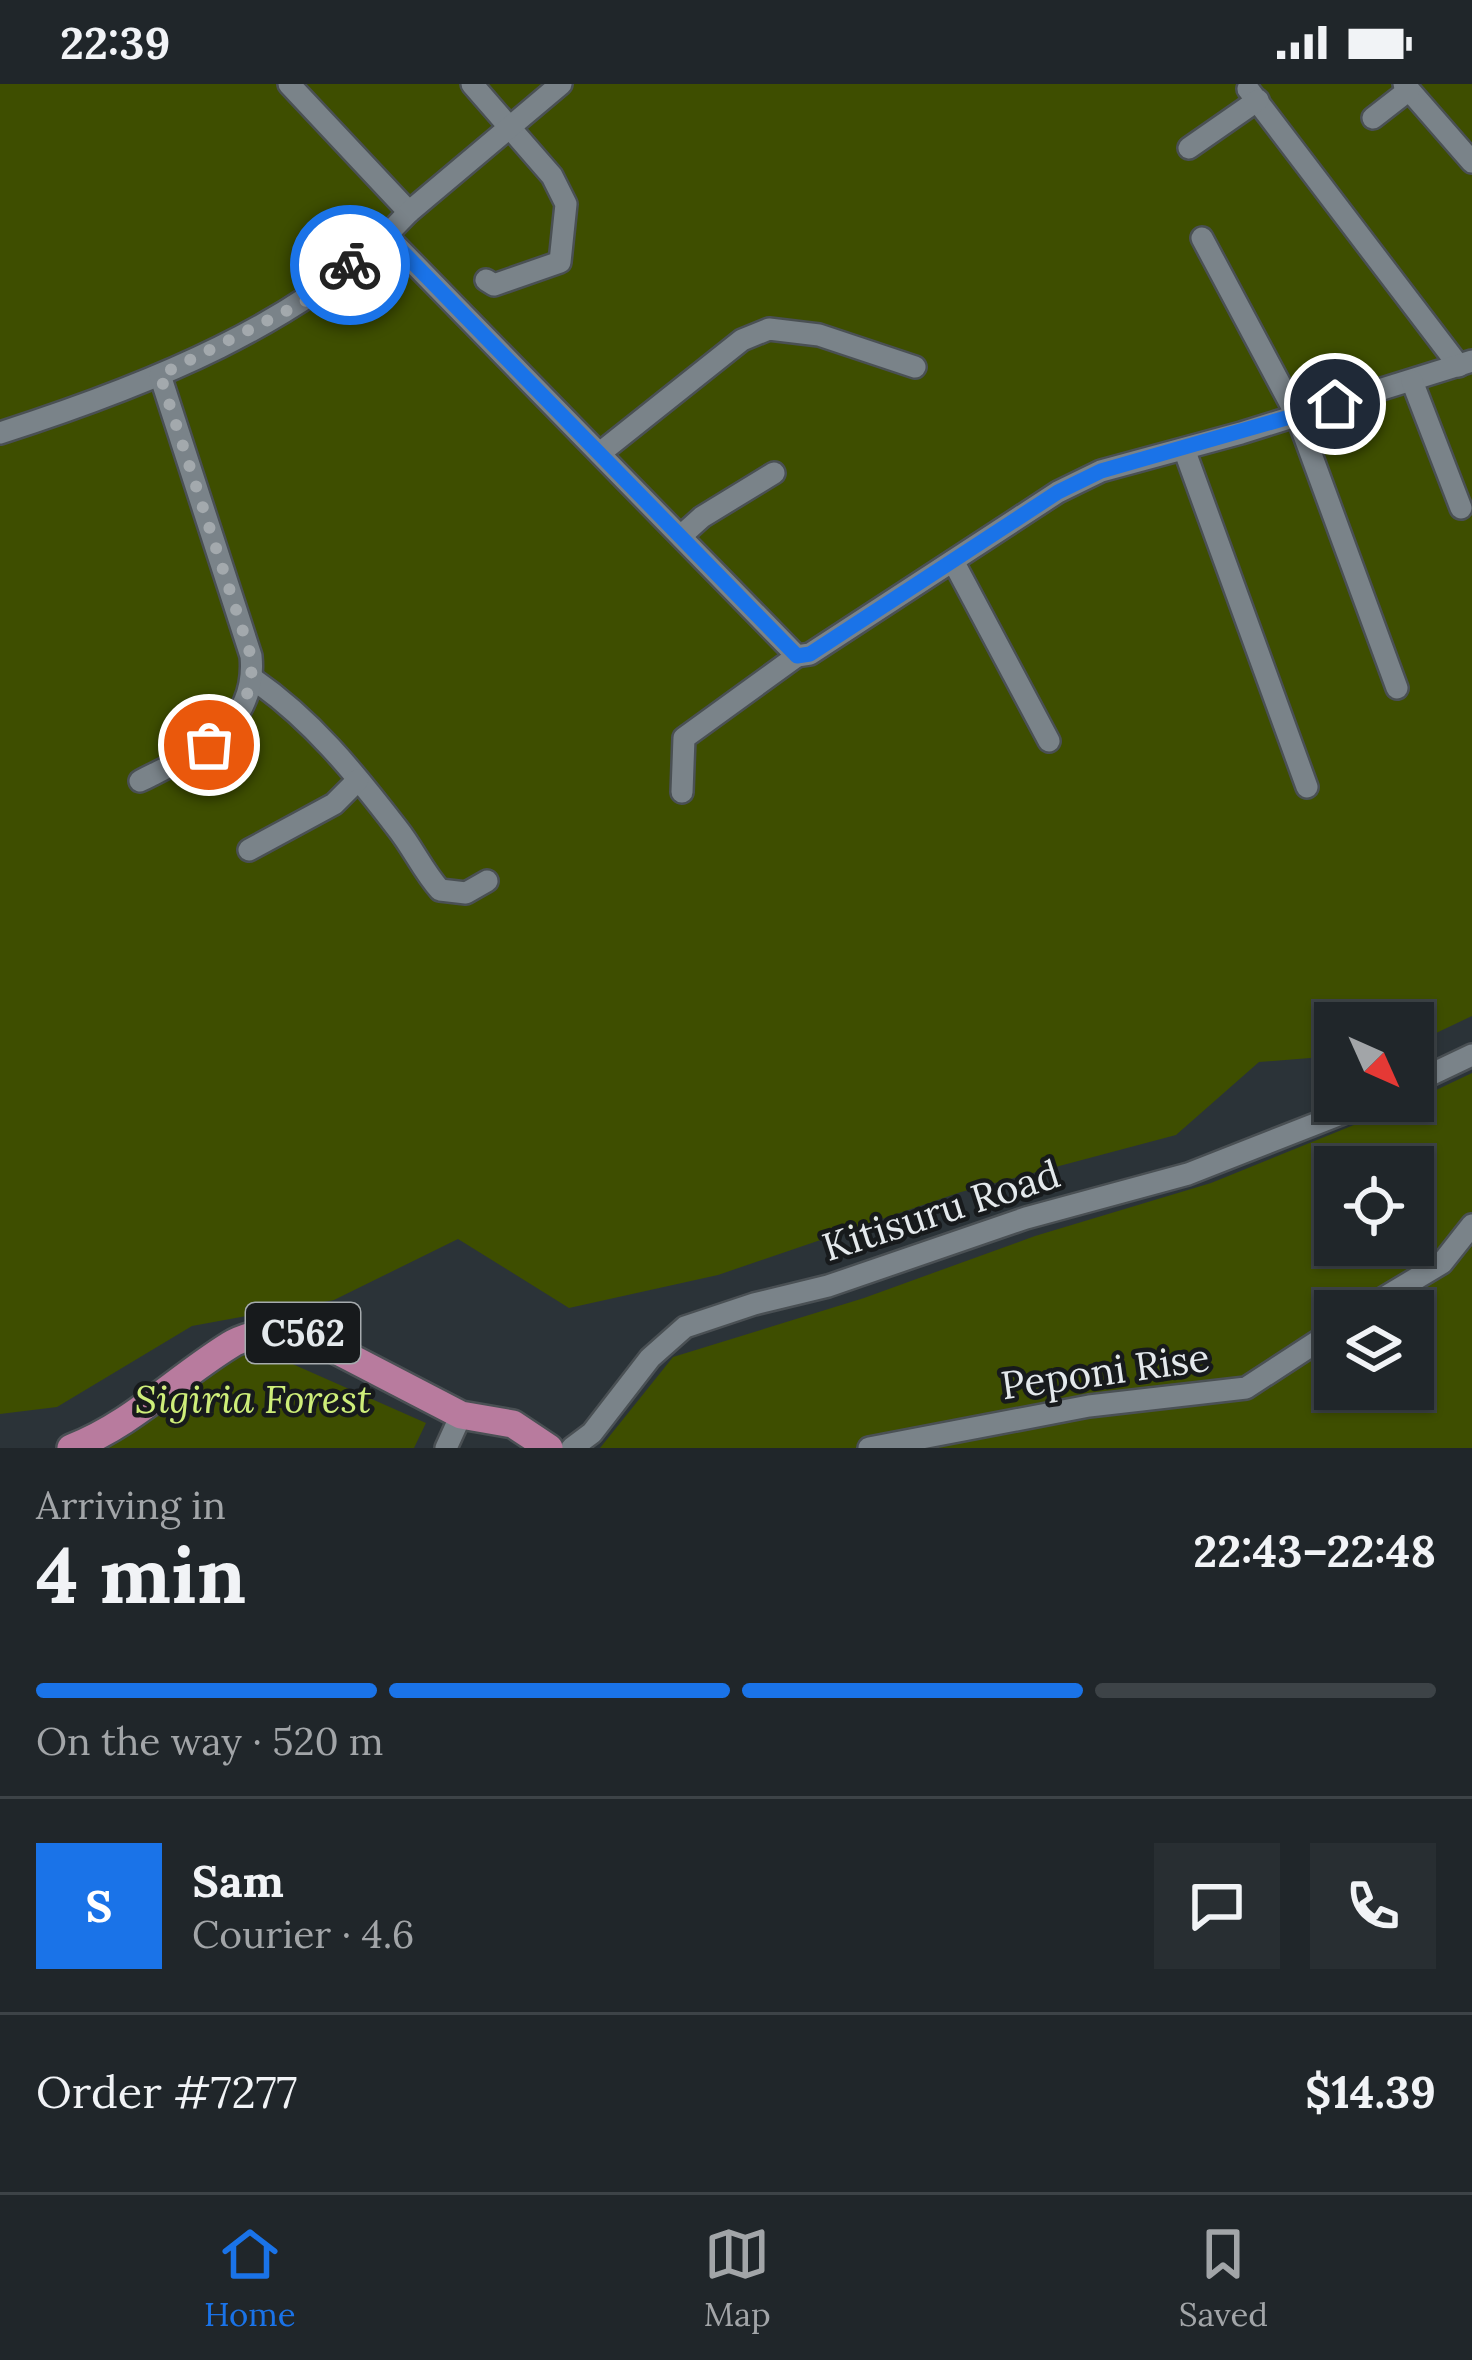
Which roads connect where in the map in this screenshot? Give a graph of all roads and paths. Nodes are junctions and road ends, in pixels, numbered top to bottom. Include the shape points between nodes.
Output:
1 (289, 84) edge
2 (472, 84) edge
3 (561, 84) edge
4 (1407, 87) edge
5 (1373, 118) dead end
6 (512, 128) junction
7 (1190, 148) dead end
8 (1472, 162) edge
9 (409, 212) junction
10 (387, 236) junction
11 (1202, 238) dead end
12 (486, 280) dead end
13 (1466, 363) edge
14 (915, 367) dead end
15 (160, 375) junction
16 (1412, 381) junction
17 (1297, 416) junction
18 (0, 433) edge
19 (1184, 449) junction
20 (600, 453) junction
21 (774, 473) dead end
22 (1461, 508) dead end
23 (682, 536) junction
24 (953, 561) junction
25 (797, 656) junction
26 (253, 679) junction
27 (1397, 688) dead end
28 (1049, 741) dead end
29 (358, 780) junction
30 (140, 782) dead end
31 (1307, 788) dead end
32 (682, 792) dead end
33 (249, 850) dead end
34 (487, 881) dead end
35 (1472, 1055) edge
36 (1434, 1073) edge
37 (1321, 1122) edge
38 (1472, 1225) edge
39 (1397, 1290) edge
40 (1314, 1344) edge
41 (461, 1414) junction
42 (71, 1448) edge
43 (446, 1448) edge
44 (548, 1448) edge
45 (572, 1448) edge
46 (869, 1448) edge

1 - 9 street
2 - 6 street
3 - 6 street
4 - 5 street
4 - 8 street
6 - 9 street
6 - 12 street via 566,204 563,251 545,268 494,286
7 - 13 street via 1253,94
9 - 10 street
10 - 15 street via 304,302
10 - 20 street
11 - 17 street
13 - 16 street
14 - 20 street via 819,334 770,329 742,340
15 - 18 street
15 - 26 street
16 - 17 street
16 - 22 street
17 - 19 street
17 - 27 street
19 - 24 street via 1101,471
19 - 31 street
20 - 23 street
21 - 23 street
23 - 25 street
24 - 25 street
24 - 28 street
25 - 32 street via 684,738
26 - 29 street via 291,705
26 - 30 street via 236,716 209,745
29 - 33 street via 334,804
29 - 34 street via 440,890 466,893
35 - 36 street
37 - 45 street, Kitisuru Road via 1188,1174 685,1327
38 - 39 street via 1442,1263
40 - 46 street, Peponi Rise via 1246,1388 1089,1406
41 - 42 main road, C562 via 280,1321 206,1360 109,1434
41 - 43 street
41 - 44 main road, C562 via 513,1424

